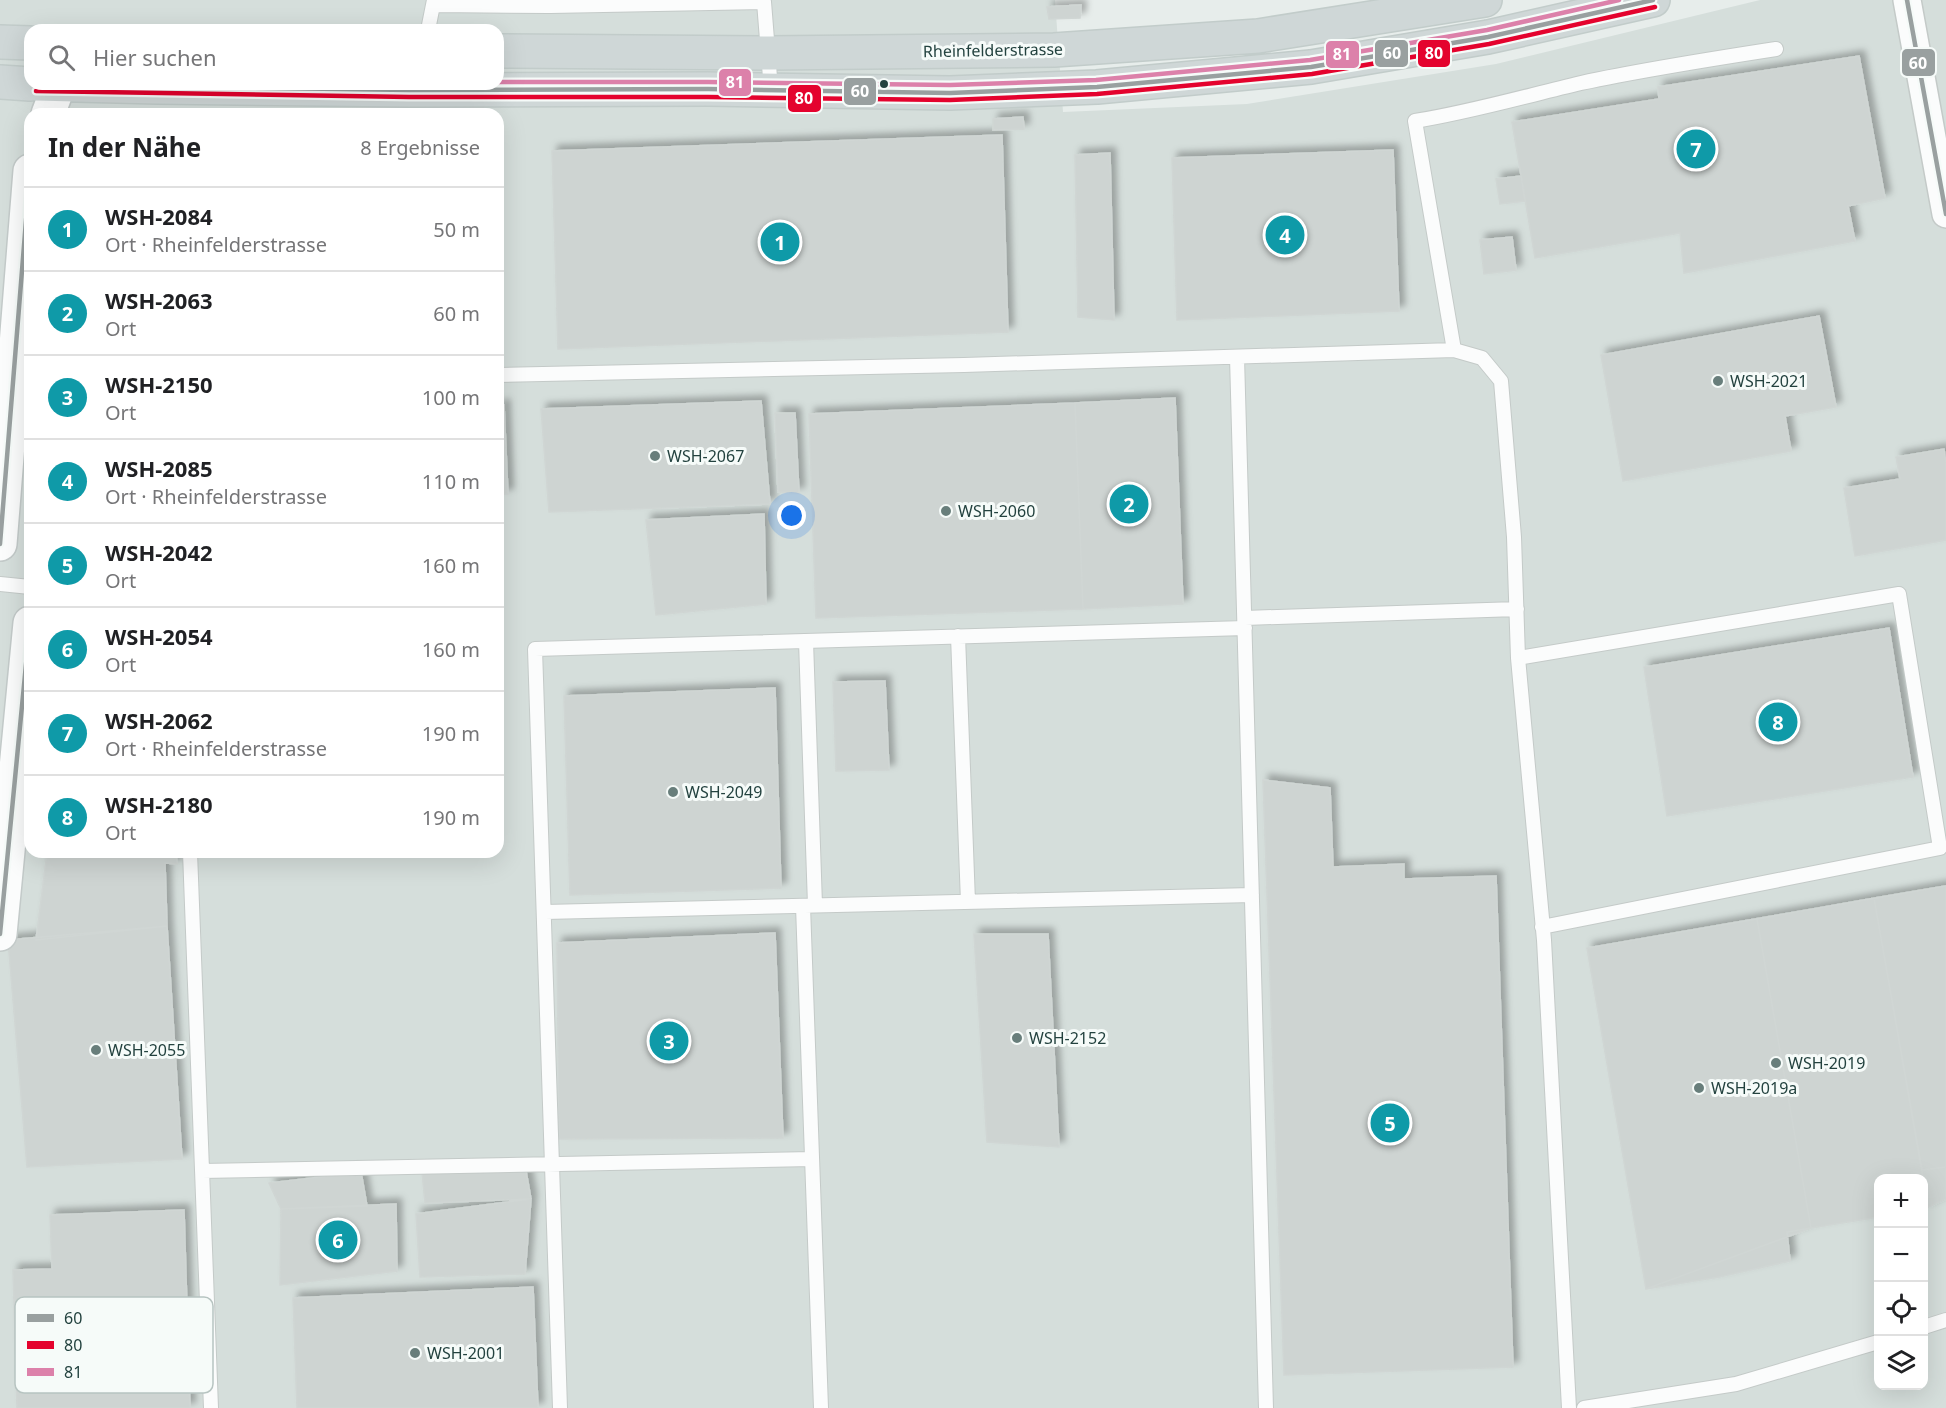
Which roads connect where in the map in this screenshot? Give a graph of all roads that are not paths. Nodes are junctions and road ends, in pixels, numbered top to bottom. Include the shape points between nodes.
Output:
1 (1485, 0) edge
2 (1653, 0) edge
3 (1907, 0) edge
4 (664, 2) edge
5 (434, 3) edge
6 (550, 3) edge
7 (429, 24) edge
8 (0, 42) edge
9 (24, 43) edge
10 (1776, 50) dead end
11 (504, 51) edge
12 (769, 53) junction
13 (0, 82) edge
14 (24, 88) edge
15 (33, 90) edge
16 (771, 90) junction
17 (50, 94) edge
18 (1946, 214) edge
19 (24, 246) edge
20 (1454, 350) junction
21 (1237, 357) junction
22 (504, 375) edge
23 (0, 544) edge
24 (0, 584) edge
25 (24, 586) edge
26 (1517, 609) junction
27 (1245, 623) junction
28 (958, 636) junction
29 (806, 641) junction
30 (1518, 658) junction
31 (24, 678) edge
32 (190, 858) edge
33 (2, 881) edge
34 (1252, 895) junction
35 (968, 902) junction
36 (809, 905) junction
37 (545, 912) junction
38 (1542, 927) junction
39 (0, 934) edge
40 (812, 1160) junction
41 (554, 1164) junction
42 (202, 1171) junction
43 (207, 1297) edge
44 (1946, 1320) edge
45 (1928, 1325) edge
46 (1874, 1343) edge
47 (210, 1393) edge
48 (1628, 1405) edge
49 (211, 1408) edge
50 (560, 1408) edge
51 (820, 1408) edge
52 (1266, 1408) edge
53 (1569, 1408) edge
54 (1584, 1408) edge

1 - 12 main road, Rheinfelderstrasse via 1246,37 1054,50
2 - 16 main road via 1488,37 1311,67 1074,88 950,93
3 - 18 street
4 - 6 lane
4 - 12 lane via 764,2
5 - 6 lane
5 - 7 lane
8 - 9 main road
10 - 20 lane via 1582,83 1415,121
11 - 12 main road, Rheinfelderstrasse
12 - 16 lane
13 - 14 main road
15 - 17 main road
16 - 17 main road
19 - 23 street
20 - 21 lane
20 - 26 lane via 1482,358 1501,381
21 - 22 lane
21 - 27 lane
24 - 25 lane
26 - 27 lane
26 - 30 lane
27 - 28 lane
27 - 34 lane
28 - 29 lane
28 - 35 lane
29 - 36 lane
29 - 37 lane via 535,649
30 - 38 lane
30 - 38 lane via 1899,594 1940,848
31 - 33 street
32 - 42 lane
33 - 39 street
34 - 35 lane
34 - 52 lane
35 - 36 lane
36 - 37 lane
36 - 40 lane
37 - 41 lane
38 - 53 lane
40 - 41 lane
40 - 51 lane
41 - 42 lane
41 - 50 lane
42 - 43 lane
44 - 45 lane
46 - 48 lane via 1736,1384
47 - 49 lane
48 - 54 lane

